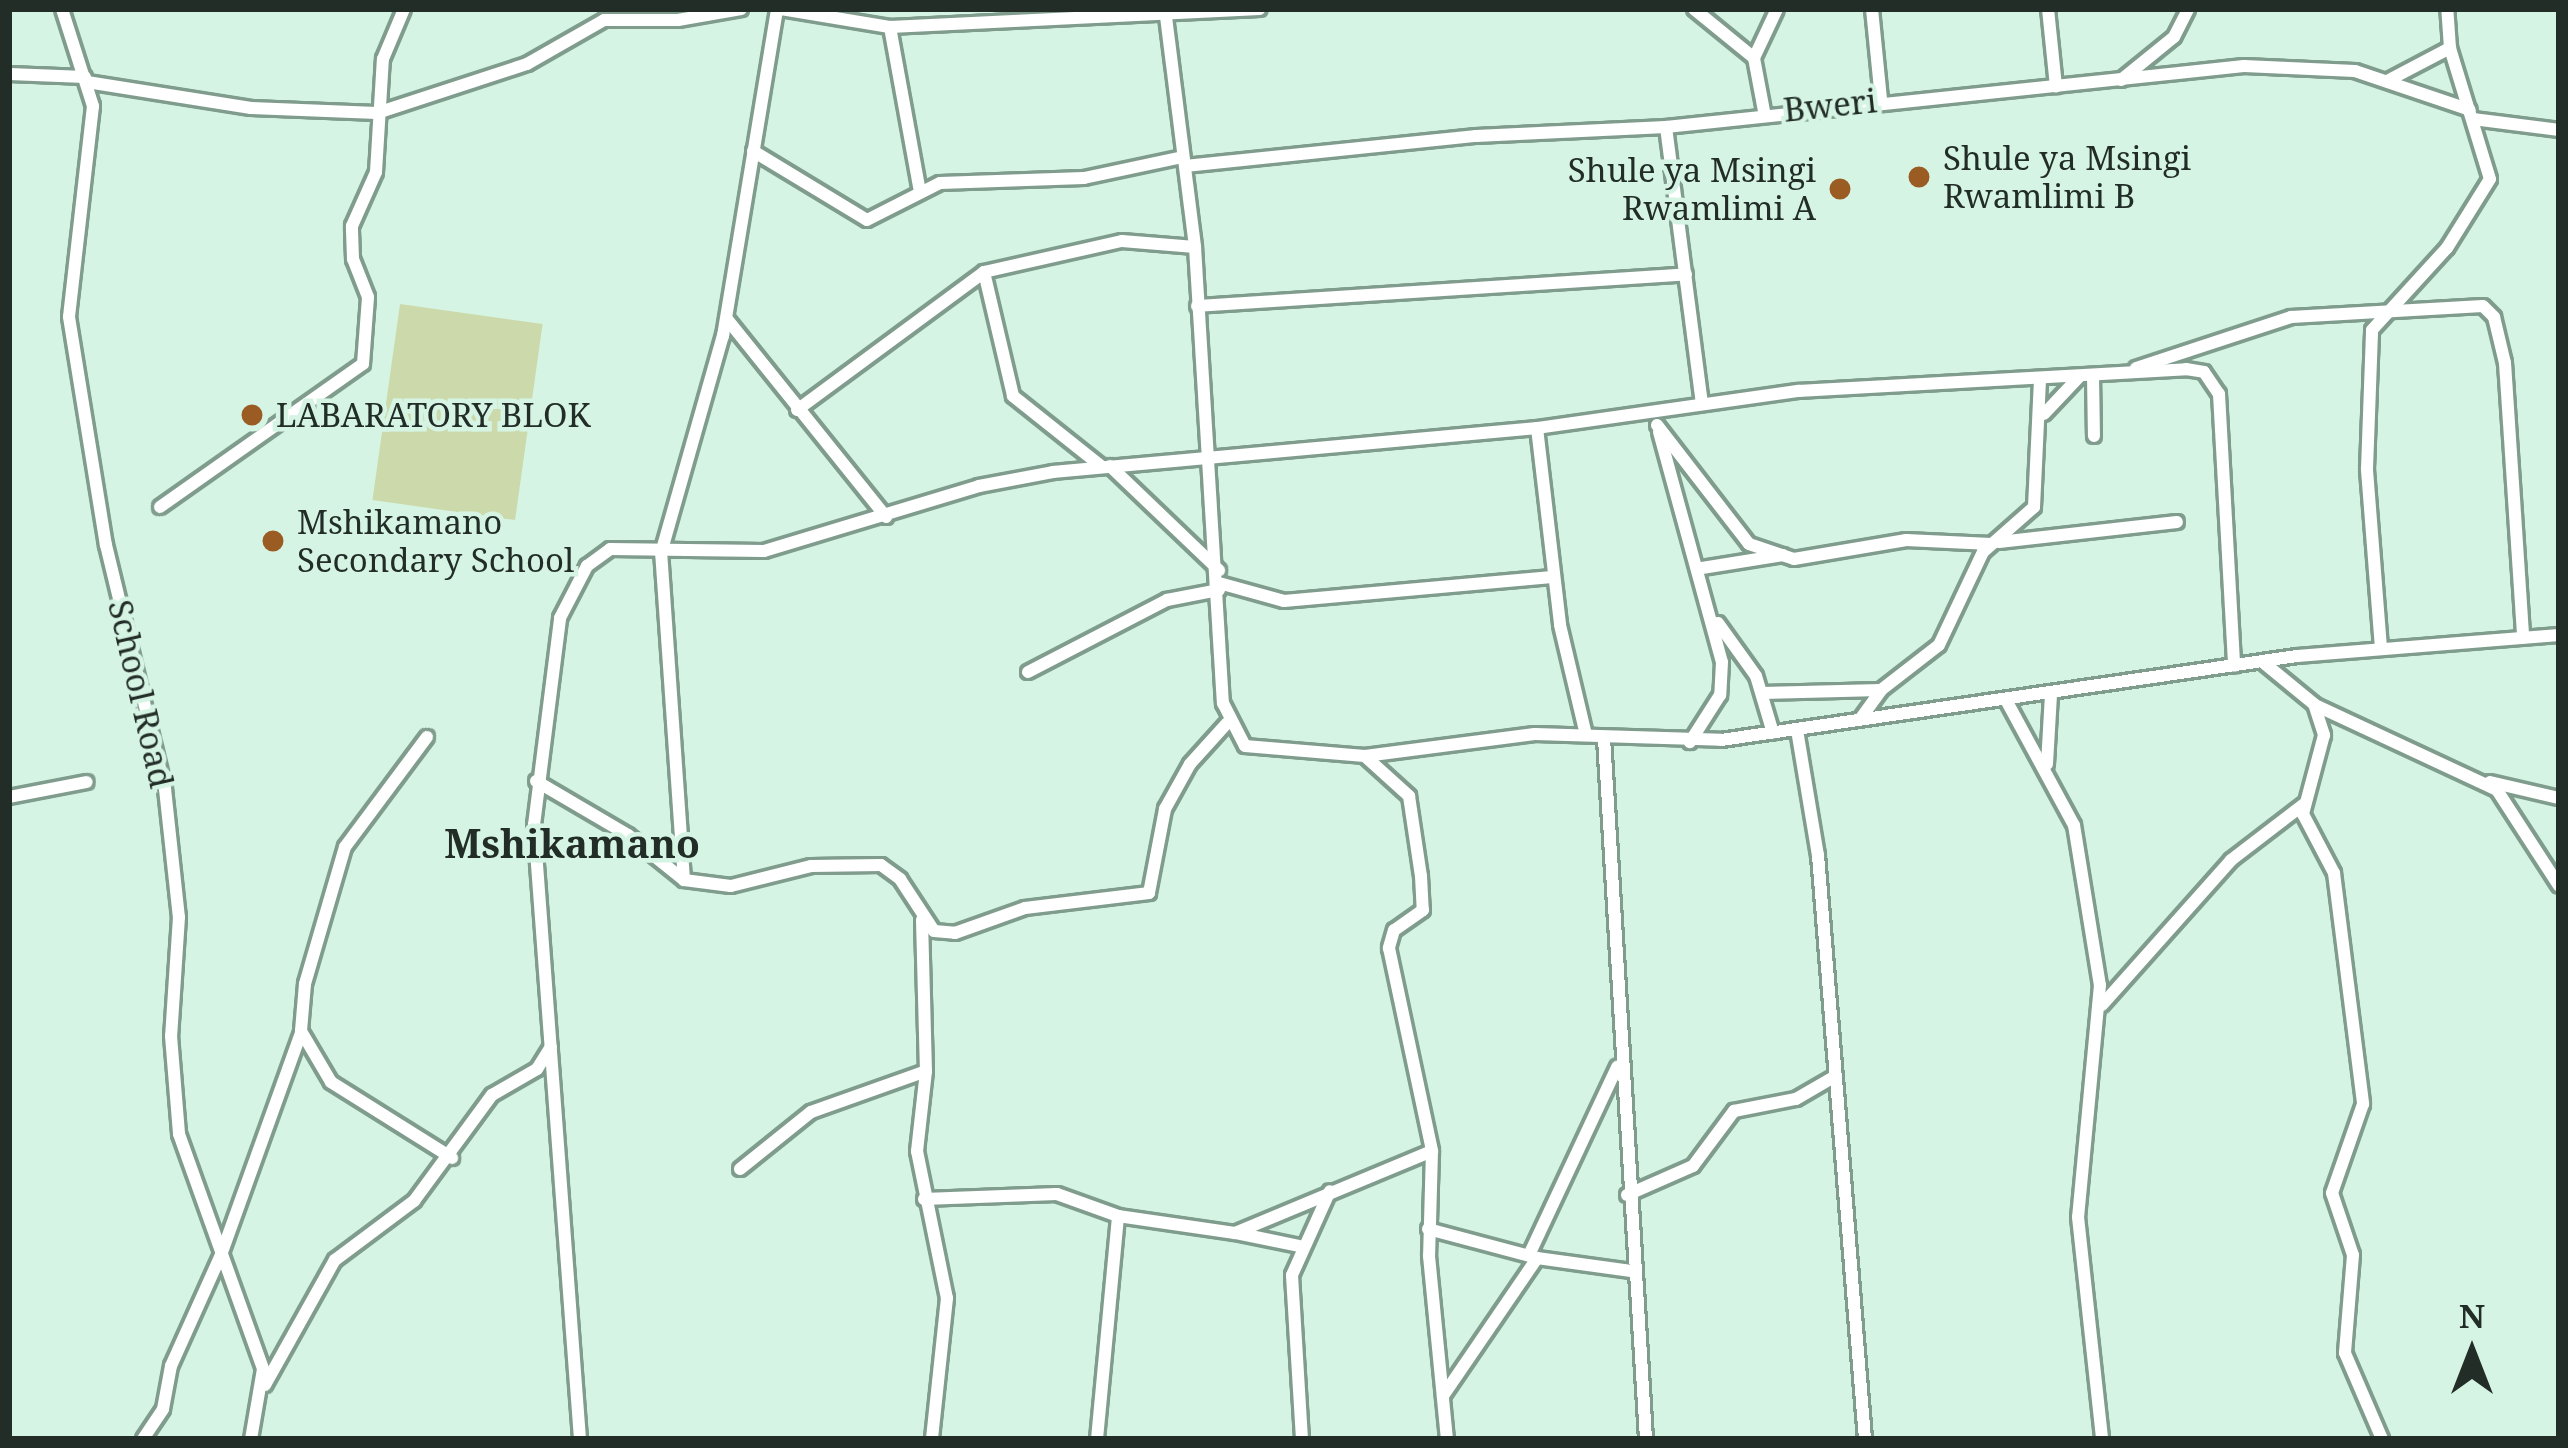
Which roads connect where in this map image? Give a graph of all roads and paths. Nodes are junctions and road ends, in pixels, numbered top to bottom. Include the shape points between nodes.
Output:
1 (62, 9) edge
2 (404, 9) edge
3 (741, 9) edge
4 (779, 9) edge
5 (1260, 9) edge
6 (1694, 9) edge
7 (1777, 9) edge
8 (1872, 9) edge
9 (2048, 9) edge
10 (2188, 9) edge
11 (2447, 9) edge
12 (1165, 10) edge
13 (890, 27) junction
14 (2450, 48) junction
15 (1754, 58) junction
16 (9, 74) edge
17 (86, 80) junction
18 (2120, 80) junction
19 (2389, 80) junction
20 (2056, 87) junction
21 (1881, 99) junction
22 (1764, 111) junction
23 (377, 113) junction
24 (2471, 114) junction
25 (1666, 127) junction
26 (2559, 130) edge
27 (753, 151) junction
28 (1184, 162) junction
29 (919, 187) junction
30 (1195, 247) junction
31 (984, 272) junction
32 (1685, 274) junction
33 (1197, 306) junction
34 (2385, 312) junction
35 (727, 318) junction
36 (2125, 372) junction
37 (2086, 376) junction
38 (2040, 378) junction
39 (1702, 404) junction
40 (797, 410) junction
41 (2043, 416) junction
42 (1655, 419) junction
43 (1538, 428) junction
44 (2094, 436) dead end
45 (1210, 456) junction
46 (1105, 466) junction
47 (160, 507) dead end
48 (886, 518) junction
49 (2177, 522) dead end
50 (1992, 543) junction
51 (661, 553) junction
52 (1784, 555) junction
53 (1702, 568) junction
54 (1552, 577) junction
55 (1219, 581) junction
56 (1717, 622) junction
57 (2559, 635) edge
58 (2523, 637) junction
59 (2380, 648) junction
60 (2264, 662) junction
61 (2234, 666) junction
62 (1028, 672) dead end
63 (1882, 690) junction
64 (1762, 693) junction
65 (2050, 694) junction
66 (2006, 700) junction
67 (2314, 704) junction
68 (1862, 718) junction
69 (1227, 724) junction
70 (1797, 730) junction
71 (1773, 733) junction
72 (1586, 735) junction
73 (427, 737) dead end
74 (1604, 738) junction
75 (1690, 742) junction
76 (1365, 756) junction
77 (2046, 766) junction
78 (536, 781) junction
79 (2484, 781) junction
80 (87, 782) dead end
81 (9, 797) edge
82 (2559, 798) edge
83 (2305, 804) junction
84 (684, 880) junction
85 (2559, 886) edge
86 (922, 918) junction
87 (2101, 1006) junction
88 (301, 1031) junction
89 (551, 1046) junction
90 (1619, 1063) junction
91 (926, 1071) junction
92 (1834, 1077) junction
93 (1432, 1151) junction
94 (452, 1158) junction
95 (740, 1169) dead end
96 (1331, 1190) junction
97 (1627, 1195) junction
98 (924, 1199) junction
99 (1118, 1216) junction
100 (1429, 1228) junction
101 (1235, 1233) junction
102 (1299, 1246) junction
103 (221, 1255) junction
104 (1533, 1257) junction
105 (1631, 1271) junction
106 (262, 1389) junction
107 (1442, 1398) junction
108 (142, 1439) edge
109 (251, 1439) edge
110 (580, 1439) edge
111 (932, 1439) edge
112 (1097, 1439) edge
113 (1302, 1439) edge
114 (1447, 1439) edge
115 (1646, 1439) edge
116 (1865, 1439) edge
117 (2102, 1439) edge
118 (2382, 1439) edge

1 - 17 street, School Road
2 - 23 street via 384,52
3 - 23 street via 687,20 604,20 527,64
4 - 13 street
4 - 27 street
5 - 12 street
6 - 15 street
7 - 15 street
8 - 21 street
9 - 20 street
10 - 18 street via 2174,37
11 - 14 street
12 - 13 street
12 - 28 street
13 - 29 street
14 - 19 street
14 - 24 street
15 - 22 street
16 - 17 street
17 - 23 street via 251,108
17 - 103 street, School Road via 93,106 69,317 106,545 165,789 179,917 171,1036 179,1134
18 - 19 street, Bweri via 2267,66
18 - 20 street, Bweri
19 - 24 street, Bweri
20 - 21 street, Bweri
21 - 22 street, Bweri
22 - 25 street, Bweri
23 - 47 street via 376,172 352,226 353,259 368,297 363,364
24 - 26 street, Bweri
24 - 34 street via 2490,178 2482,199 2417,285
25 - 28 street, Bweri
25 - 32 street
27 - 29 street via 860,219 879,217
27 - 35 street
28 - 29 street, Bweri via 1084,178
28 - 30 street
30 - 31 street via 1122,241
30 - 33 street
31 - 40 street
31 - 46 street via 1013,396
32 - 33 street
32 - 39 street
33 - 45 street
34 - 36 street via 2260,323
34 - 58 street via 2472,304 2494,316 2505,362
34 - 59 street via 2372,330 2367,410
35 - 40 street
35 - 51 street
36 - 37 street
36 - 61 street via 2198,370 2219,394
37 - 38 street
37 - 41 street
37 - 44 street
38 - 39 street
38 - 41 street
39 - 42 street
40 - 48 street
41 - 50 street via 2034,507
42 - 43 street
42 - 52 street via 1749,544
42 - 53 street
43 - 45 street
43 - 54 street
45 - 46 street
45 - 55 street
46 - 48 street via 979,485
46 - 55 street
48 - 51 street via 764,551
49 - 50 street
50 - 52 street via 1906,540
50 - 63 street via 1939,645
51 - 78 street via 610,549 569,591
51 - 84 street
52 - 53 street
53 - 56 street
54 - 55 street via 1284,601
54 - 72 street
55 - 62 street
55 - 69 street
56 - 64 street
56 - 75 street via 1724,680
57 - 58 street
58 - 59 street
59 - 60 street
60 - 61 street
60 - 67 street
61 - 65 street
63 - 64 street
63 - 68 street
64 - 71 street
65 - 66 street
65 - 77 street
66 - 68 street
66 - 77 street
67 - 79 street
67 - 83 street via 2322,756
68 - 70 street
69 - 76 street via 1236,739 1262,751
69 - 86 street via 1190,764 1165,809 1149,893 1025,908 955,933 934,931
70 - 71 street
70 - 92 street via 1818,855
71 - 75 street
72 - 74 street
72 - 76 street via 1511,736
73 - 88 street via 345,847 305,984
74 - 75 street
74 - 90 street
76 - 93 street via 1403,784 1412,808 1423,910 1394,930 1389,948
77 - 87 street via 2081,847
78 - 84 street via 628,835
78 - 89 street
79 - 82 street
79 - 85 street
80 - 81 street
83 - 87 street via 2231,860
83 - 118 street via 2307,831 2334,873 2363,1104 2332,1193 2353,1256 2345,1353
84 - 86 street via 731,886 811,866 881,865 909,891
86 - 91 street
87 - 117 street via 2078,1217
88 - 94 street via 331,1082
88 - 103 street
89 - 94 street via 537,1070 492,1095
89 - 110 street
90 - 97 street
90 - 104 street
91 - 95 street via 811,1112
91 - 98 street via 917,1150
92 - 97 street via 1796,1099 1734,1111 1693,1166
92 - 116 street
93 - 96 street
93 - 100 street
94 - 106 street via 414,1202 335,1261
96 - 101 street
96 - 102 street
97 - 105 street
98 - 99 street via 1057,1194
98 - 111 street via 947,1298
99 - 101 street
99 - 112 street
100 - 104 street
100 - 107 street
101 - 102 street
102 - 113 street via 1290,1322
103 - 106 street, School Road via 260,1348
103 - 108 street via 171,1366 163,1409
104 - 105 street
104 - 107 street
105 - 115 street
106 - 109 street, School Road
107 - 114 street

